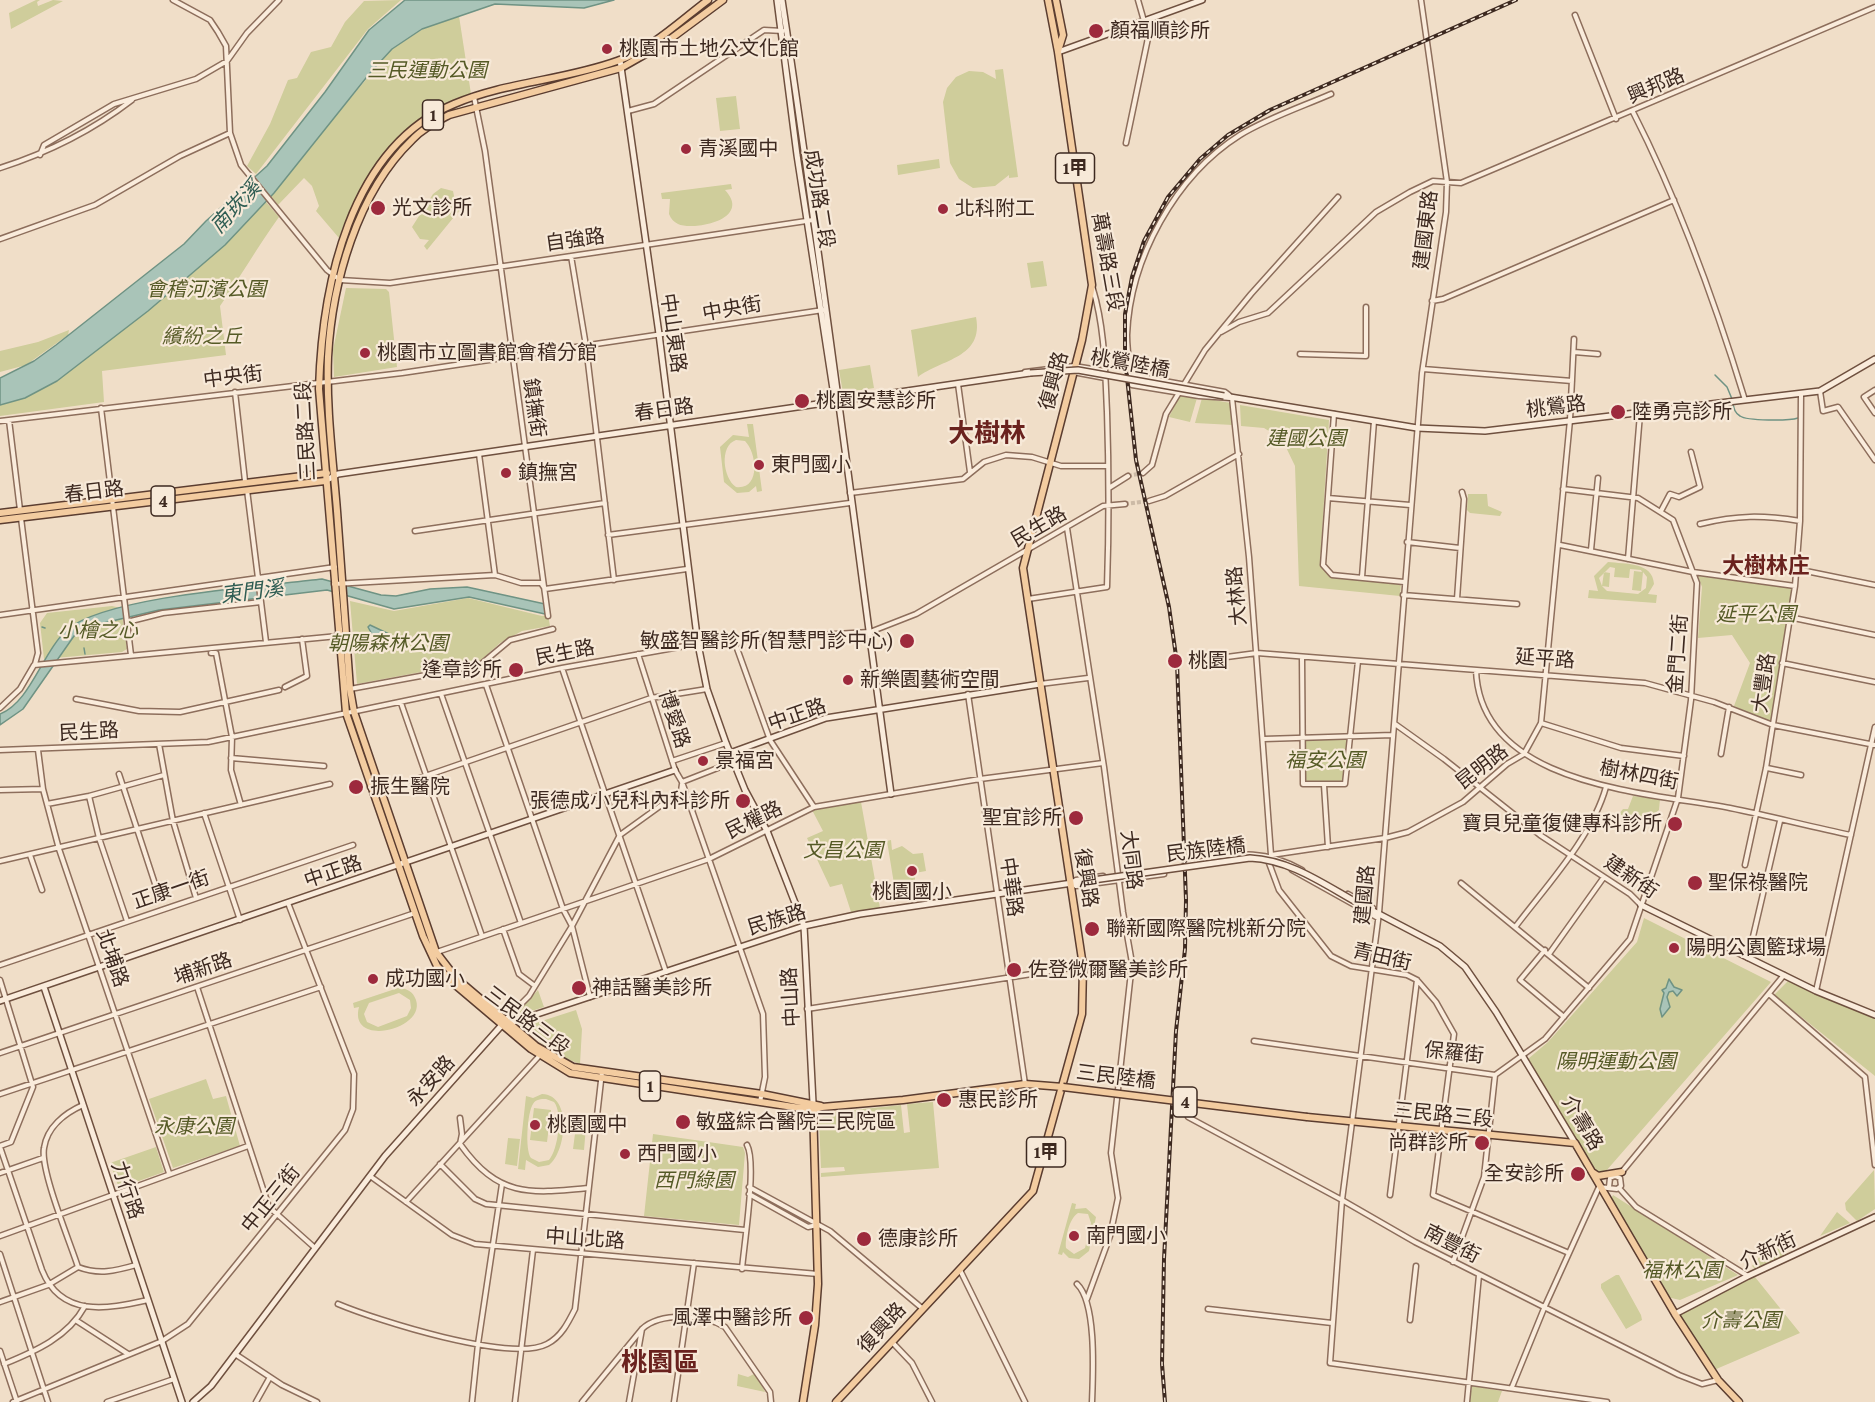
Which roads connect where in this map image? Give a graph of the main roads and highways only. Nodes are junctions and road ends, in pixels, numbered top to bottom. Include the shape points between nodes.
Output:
1 (708, 0) edge
2 (723, 0) edge
3 (1048, 0) edge
4 (1056, 0) edge
5 (701, 5) junction
6 (706, 13) junction
7 (1058, 52) junction
8 (621, 64) junction
9 (337, 279) junction
10 (1092, 285) joint
11 (324, 472) junction
12 (334, 474) junction
13 (325, 481) junction
14 (0, 513) edge
15 (21, 514) junction
16 (0, 520) edge
17 (406, 863) joint
18 (398, 866) joint
19 (433, 953) junction
20 (541, 1054) junction
21 (602, 1075) junction
22 (1063, 1087) junction
23 (813, 1107) junction
24 (822, 1107) joint
25 (1307, 1117) joint
26 (1575, 1143) joint
27 (1592, 1172) junction
28 (1620, 1175) road end
29 (803, 1402) edge
30 (836, 1402) edge
31 (1739, 1402) edge

1 - 5 main road, 1
2 - 6 main road, 1
3 - 7 main road, 1甲
4 - 7 main road, 1甲 via 1063,35
5 - 6 main road
5 - 8 main road, 1
6 - 8 main road, 1 via 653,51
7 - 10 main road, 萬壽路三段 / 1甲
8 - 9 main road, 1 via 475,105 438,121 413,138 369,201
8 - 9 main road, 1 via 474,97 425,120 381,162 350,224
9 - 11 main road, 三民路二段 / 1 via 321,353
9 - 12 main road, 三民路二段 / 1 via 328,381
10 - 22 main road, 復興路 / 1甲 via 1023,568 1083,966 1082,1014
11 - 12 main road, 春日路 / 4
11 - 13 main road, 三民路二段 / 1
11 - 15 main road, 春日路 / 4
12 - 17 main road, 三民路二段 / 1 via 354,712
13 - 15 main road, 春日路 / 4
13 - 18 main road, 三民路二段 / 1 via 346,713
14 - 15 main road, 春日路 / 4
15 - 16 main road, 春日路 / 4
17 - 19 main road, 三民路三段 / 1
18 - 19 main road, 三民路三段 / 1
19 - 20 main road, 三民路三段 / 1
19 - 20 main road, 三民路三段 / 1 via 445,975 501,1026
20 - 21 main road, 三民路三段 / 1 via 570,1073
21 - 23 main road, 三民路三段 / 1 via 760,1102
21 - 23 main road, 三民路三段 / 1 via 762,1094
22 - 24 main road, 三民路三段 / 4 via 1025,1084
22 - 25 main road, 三民陸橋 / 4, bridge
22 - 30 main road, 復興路 / 1甲 via 1033,1191
23 - 24 main road, 三民路三段 / 1
23 - 29 main road, 中山路 via 818,1274
25 - 26 main road, 三民路三段 / 4
26 - 27 main road, 介壽路
27 - 28 main road via 1598,1176
27 - 31 main road, 介壽路 via 1675,1314 1718,1380

